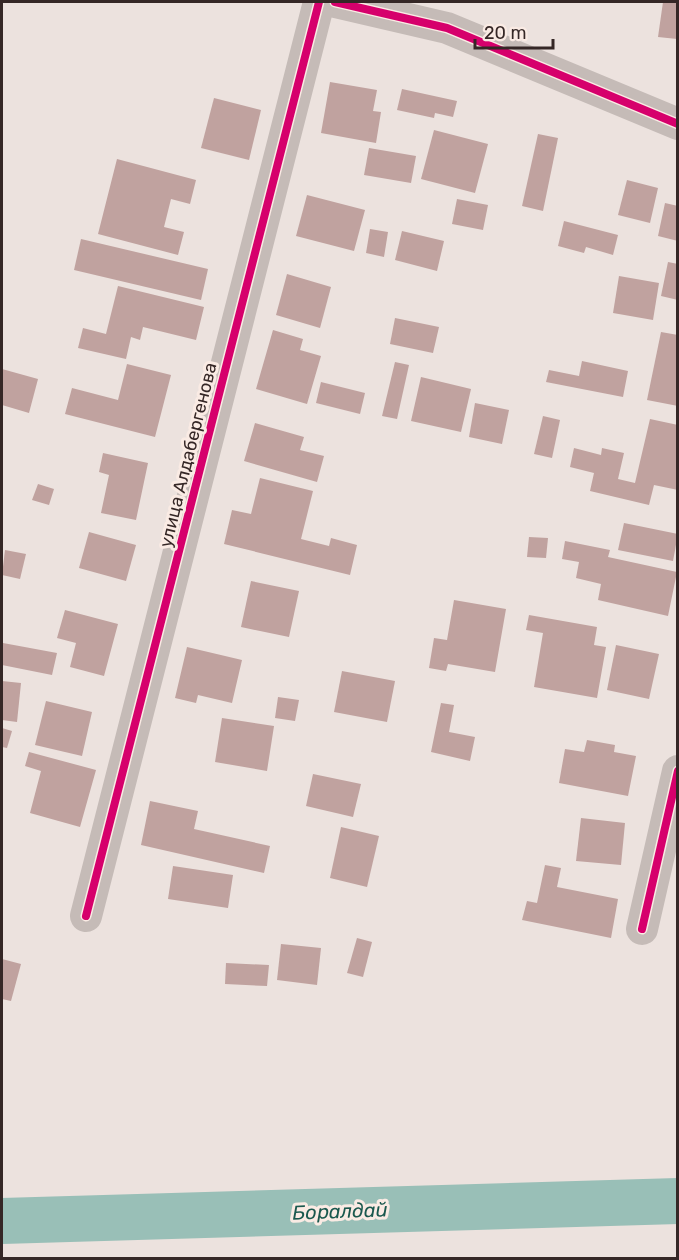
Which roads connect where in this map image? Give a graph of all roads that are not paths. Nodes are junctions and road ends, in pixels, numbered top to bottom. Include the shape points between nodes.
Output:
1 (319, 2) edge
2 (335, 2) edge
3 (678, 124) edge
4 (678, 771) edge
5 (86, 916) dead end
6 (642, 929) dead end

1 - 5 street, улица Алдабергенова
2 - 3 street via 447,28
4 - 6 street

